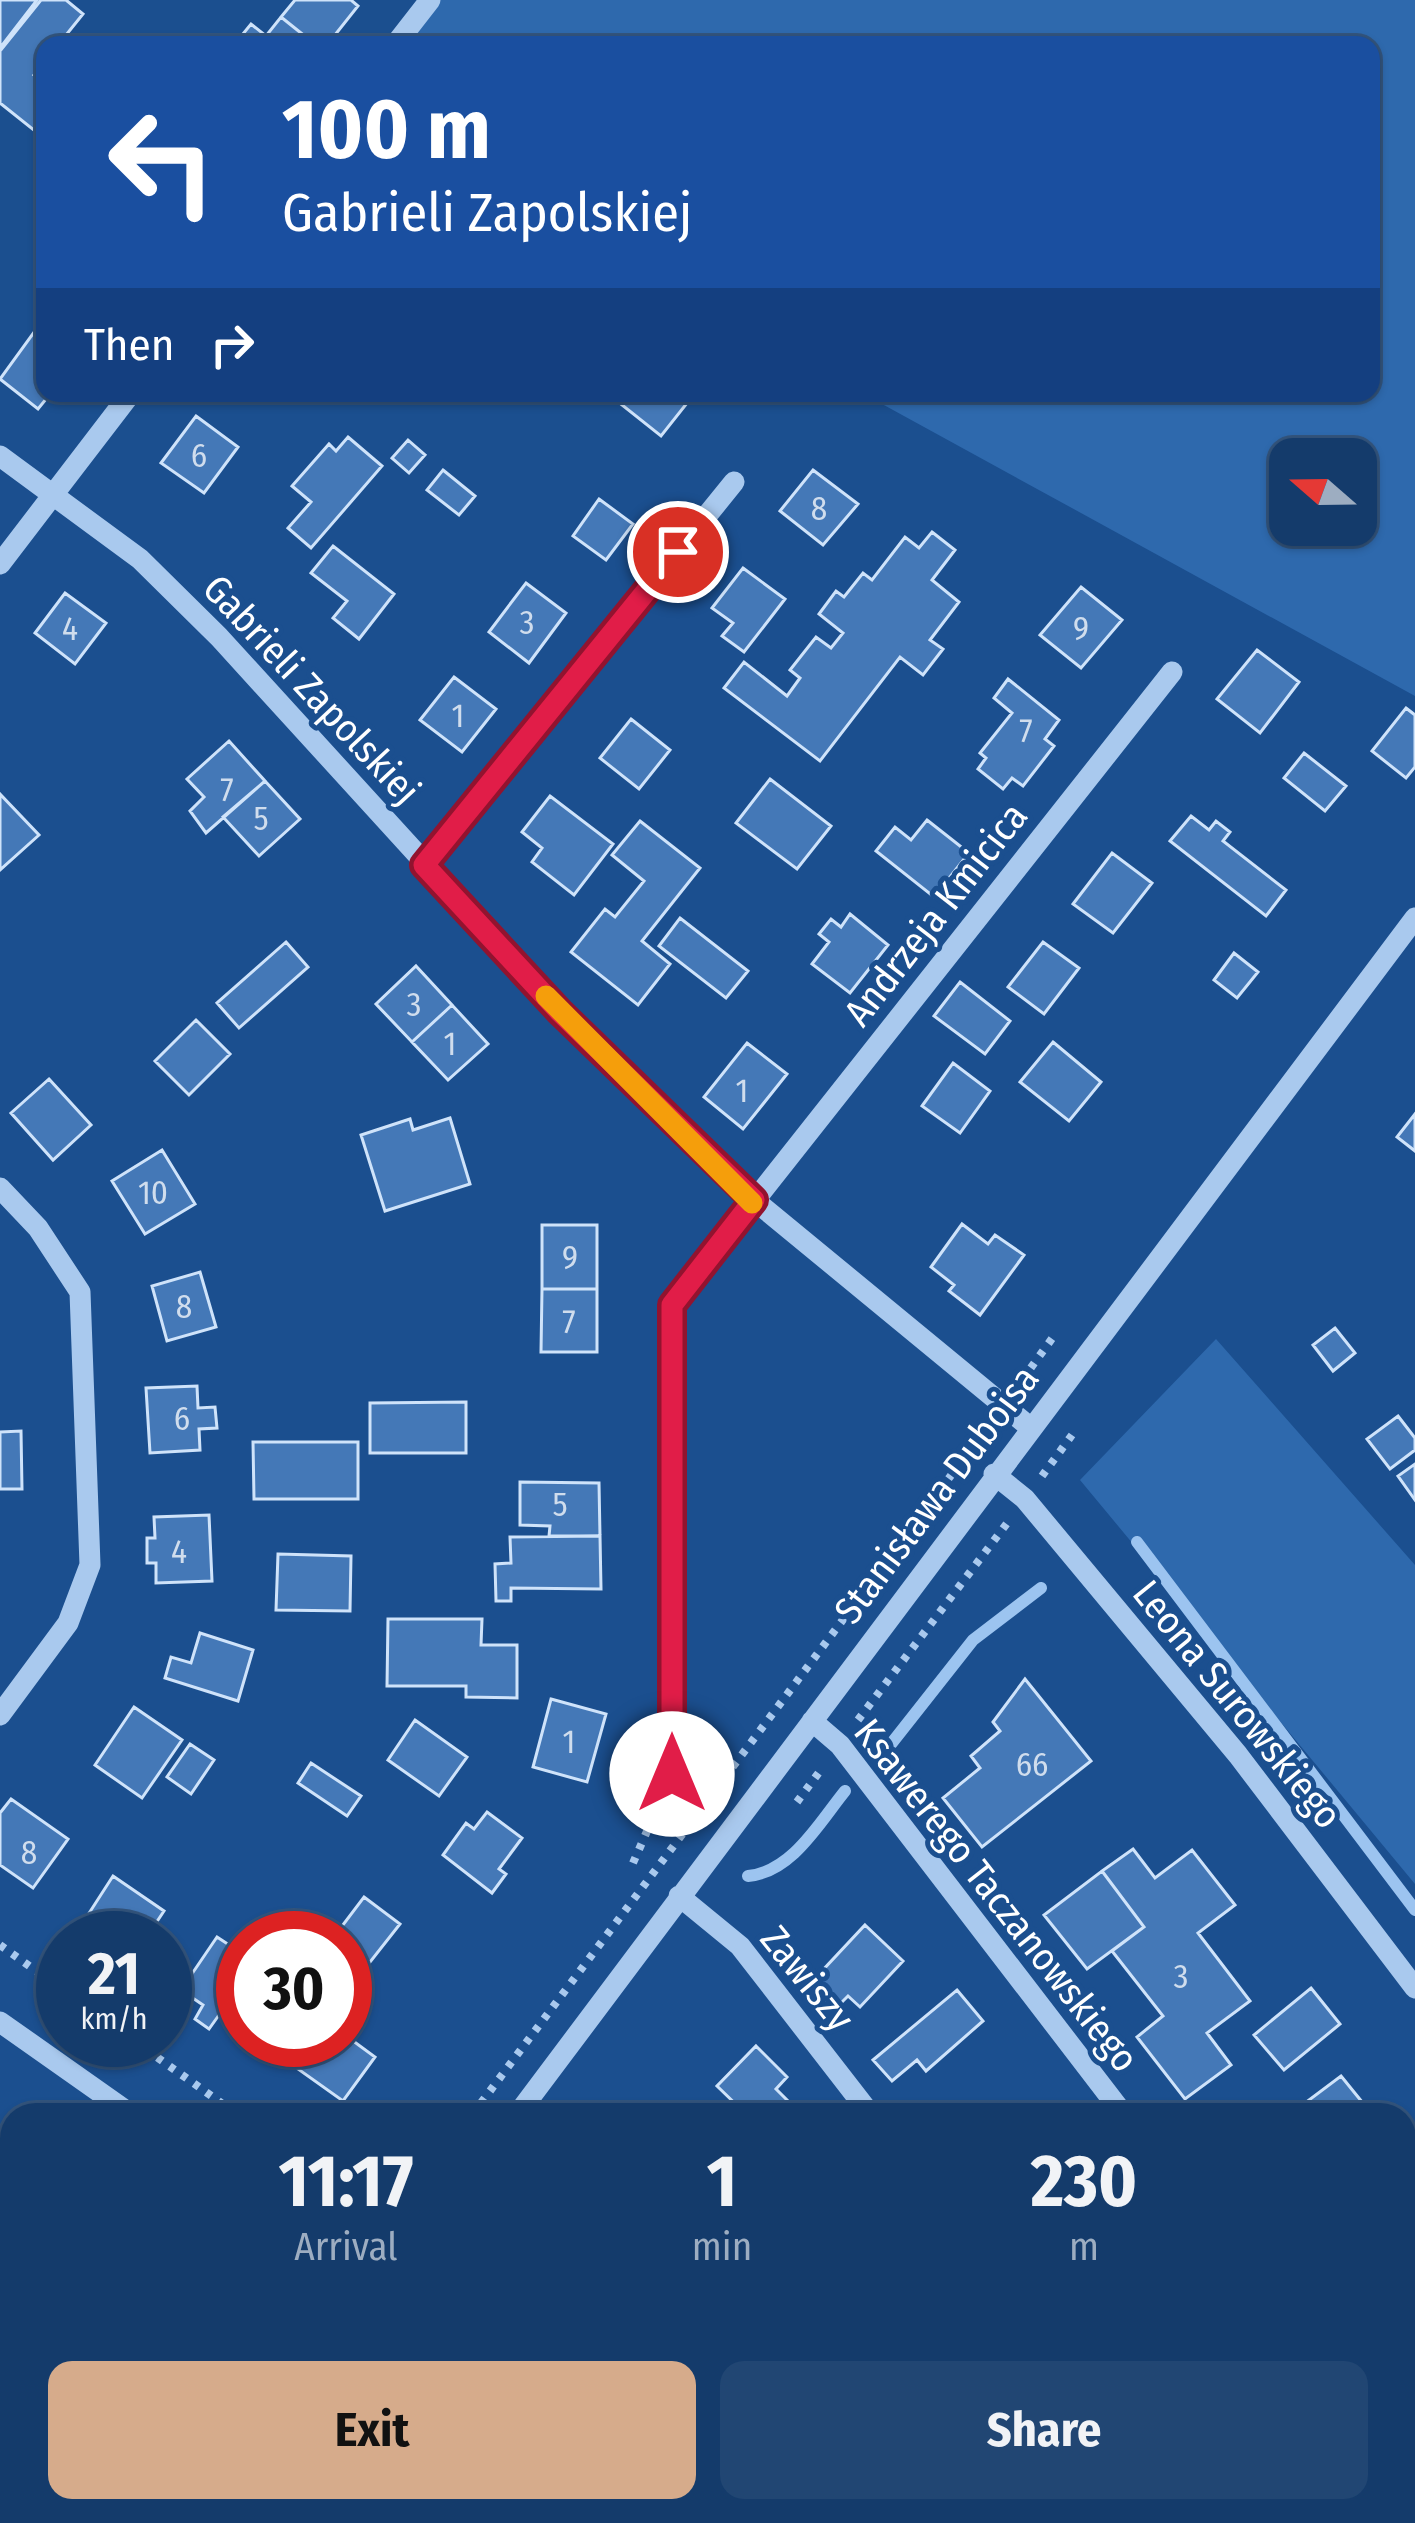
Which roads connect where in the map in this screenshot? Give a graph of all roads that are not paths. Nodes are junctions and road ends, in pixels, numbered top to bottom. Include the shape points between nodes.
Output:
1 (430, 0) edge
2 (402, 36) edge
3 (124, 402) edge
4 (0, 456) edge
5 (734, 482) dead end
6 (55, 494) junction
7 (0, 564) edge
8 (1172, 671) dead end
9 (424, 865) junction
10 (1415, 918) edge
11 (0, 1188) edge
12 (754, 1200) junction
13 (1031, 1428) junction
14 (994, 1474) junction
15 (0, 1715) edge
16 (812, 1721) junction
17 (672, 1774) road end
18 (679, 1896) junction
19 (1415, 1988) edge
20 (0, 2022) edge
21 (115, 2103) edge
22 (526, 2103) edge
23 (862, 2103) edge
24 (1115, 2103) edge

1 - 2 street
3 - 6 street
4 - 6 street, Gabrieli Zapolskiej
5 - 9 street
6 - 7 street
6 - 9 street, Gabrieli Zapolskiej via 140,560 218,637
8 - 12 street, Andrzeja Kmicica
9 - 12 street, Gabrieli Zapolskiej via 560,1012
10 - 13 street, Stanisława Duboisa
11 - 15 street via 80,1292 90,1565 68,1623
12 - 13 street, Gabrieli Zapolskiej
12 - 17 street, Andrzeja Kmicica via 672,1305
13 - 14 street, Stanisława Duboisa
14 - 16 street, Stanisława Duboisa
14 - 19 street, Leona Surowskiego via 1025,1499 1238,1755
16 - 18 street, Stanisława Duboisa
16 - 24 street, Ksawerego Taczanowskiego via 839,1745
18 - 22 street, Stanisława Duboisa
18 - 23 street, Zawiszy via 740,1946
20 - 21 street

